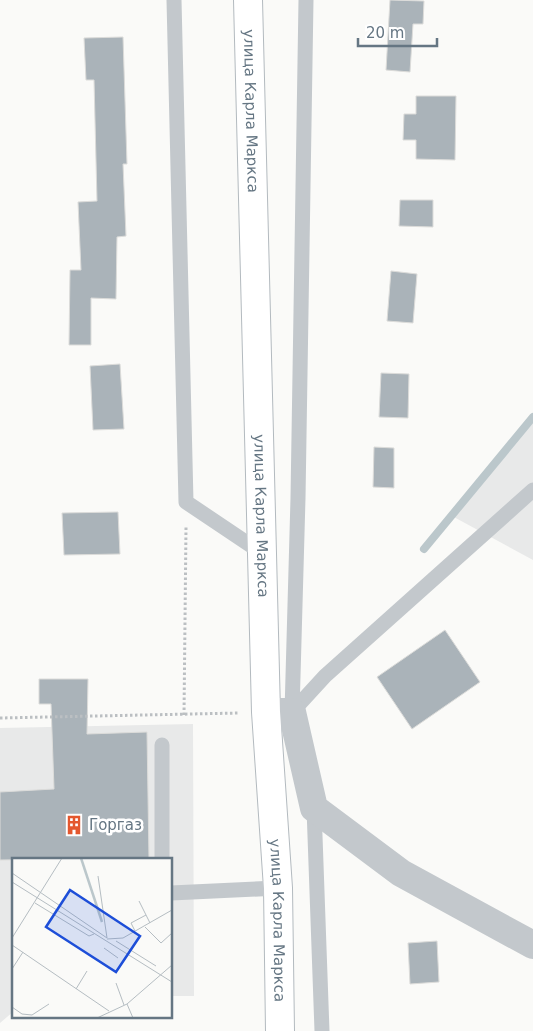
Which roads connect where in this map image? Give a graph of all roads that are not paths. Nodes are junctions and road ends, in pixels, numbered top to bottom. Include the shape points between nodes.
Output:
1 (174, 0) edge
2 (248, 0) edge
3 (306, 0) edge
4 (533, 490) edge
5 (262, 553) junction
6 (279, 712) junction
7 (162, 745) dead end
8 (314, 808) junction
9 (162, 858) edge
10 (278, 888) junction
11 (172, 893) edge
12 (533, 945) edge
13 (280, 1031) edge
14 (322, 1031) edge

1 - 5 lane via 186,502
2 - 5 main road, улица Карла Маркса
3 - 6 lane via 298,498
4 - 6 lane via 325,676
5 - 6 main road, улица Карла Маркса
6 - 8 street
6 - 10 main road, улица Карла Маркса
7 - 9 lane
8 - 12 street via 401,873
8 - 14 lane
10 - 11 lane
10 - 13 main road, улица Карла Маркса

